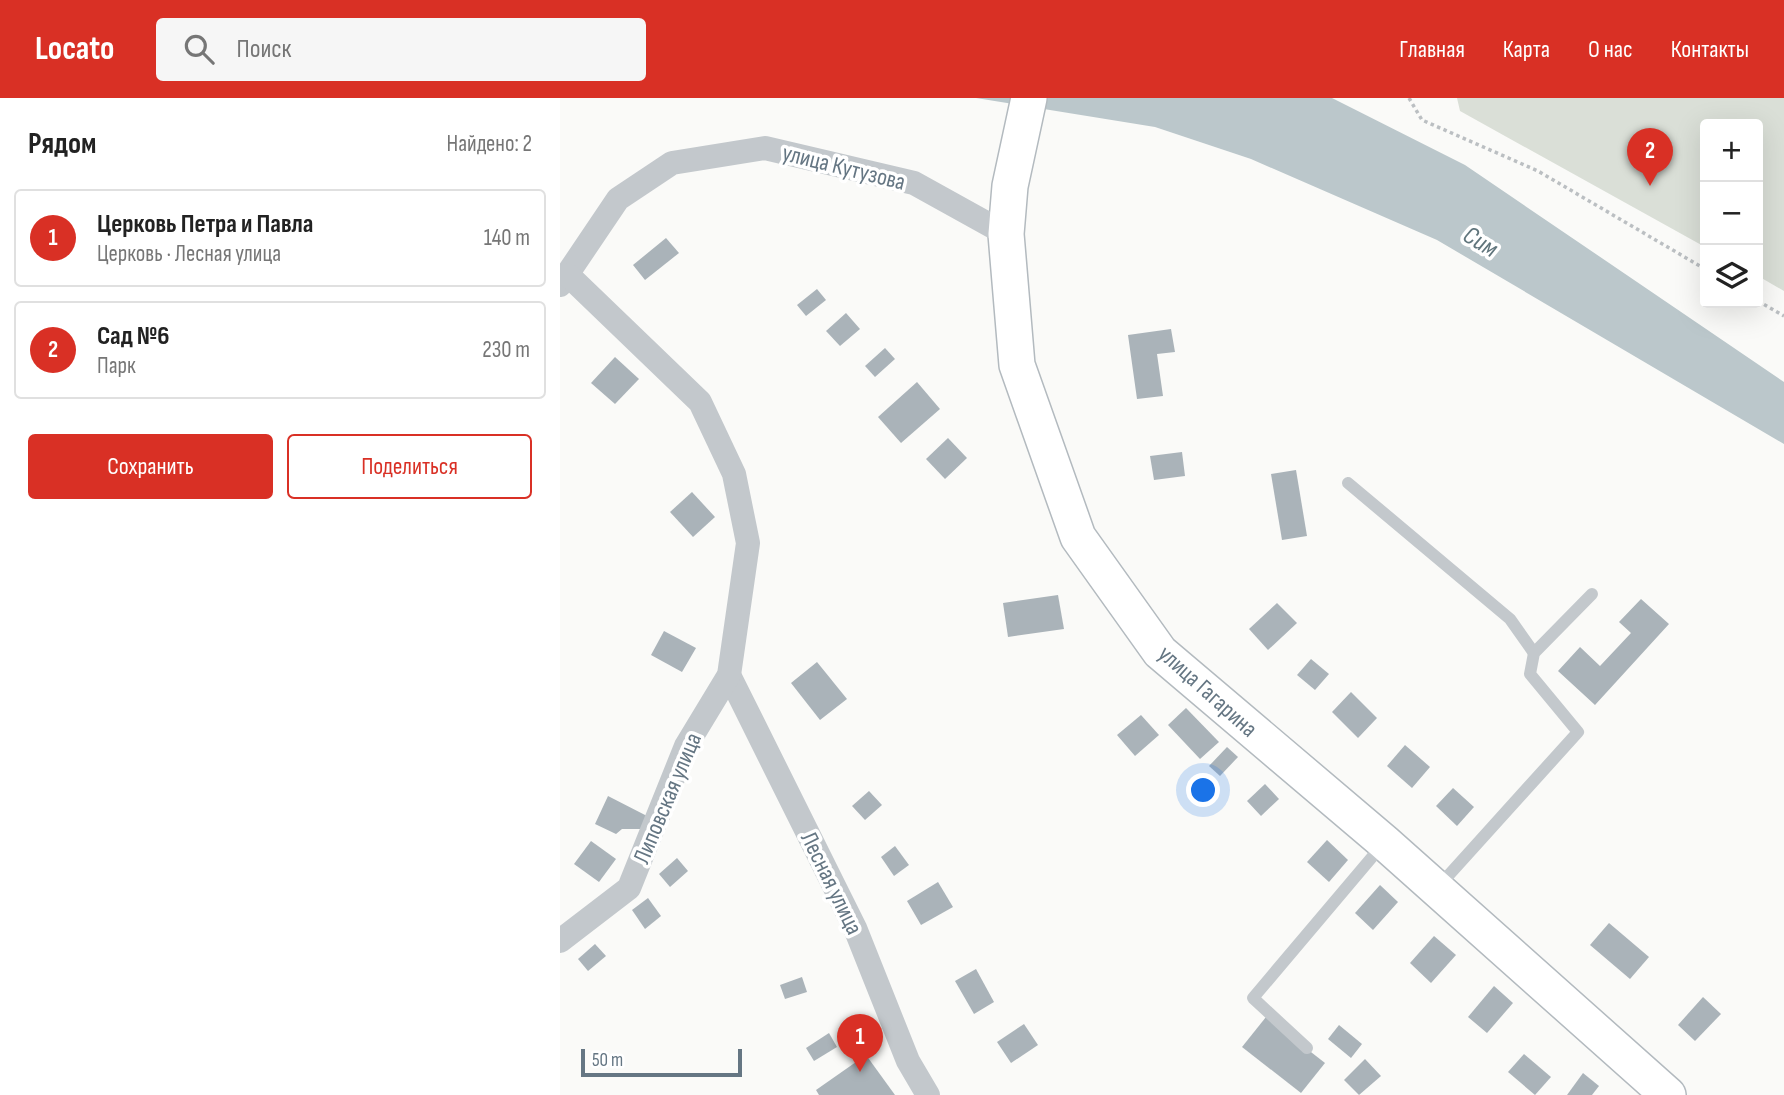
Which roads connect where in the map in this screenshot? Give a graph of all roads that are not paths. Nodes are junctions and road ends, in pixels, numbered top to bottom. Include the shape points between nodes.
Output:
1 (1029, 98) edge
2 (1006, 234) junction
3 (564, 280) edge
4 (1348, 483) dead end
5 (1592, 594) dead end
6 (1534, 653) junction
7 (729, 675) junction
8 (1384, 842) junction
9 (1435, 890) junction
10 (560, 941) edge
11 (1307, 1048) dead end
12 (928, 1095) edge
13 (1668, 1095) edge

1 - 2 street, улица Гагарина via 1010,186
2 - 3 street, улица Кутузова via 914,183 765,148 673,163 618,200
2 - 8 street, улица Гагарина via 1017,365 1077,537 1160,652
3 - 7 street, Липовская улица via 700,401 734,474 748,543
4 - 6 lane via 1510,620
5 - 6 lane
6 - 9 lane via 1530,674 1578,732
7 - 10 street, Липовская улица via 686,746 629,888
7 - 12 street, Лесная улица via 855,928 908,1061
8 - 9 street, улица Гагарина
8 - 11 lane via 1253,998
9 - 13 street, улица Гагарина

